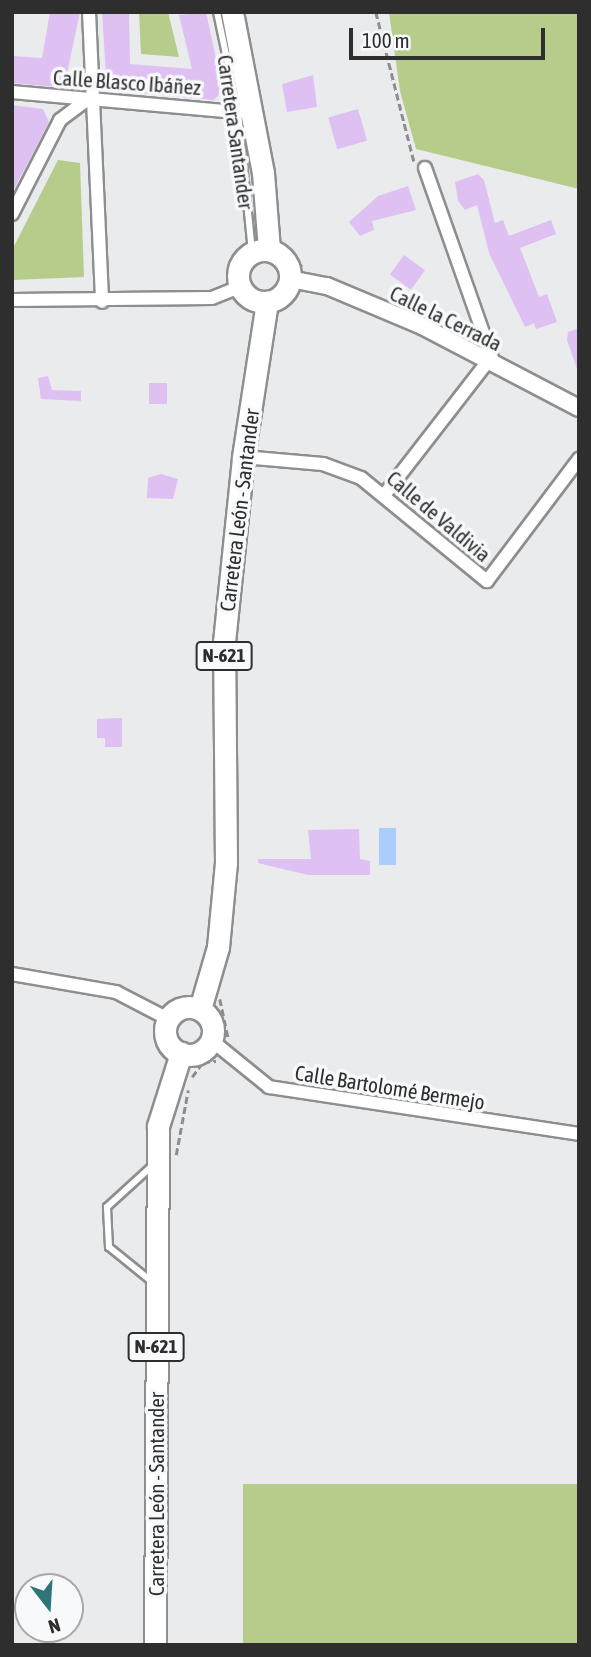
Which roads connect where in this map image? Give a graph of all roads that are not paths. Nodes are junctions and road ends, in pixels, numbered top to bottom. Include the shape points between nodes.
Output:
1 (89, 12) edge
2 (216, 12) edge
3 (232, 12) edge
4 (12, 92) edge
5 (89, 97) junction
6 (238, 112) junction
7 (425, 167) road end
8 (12, 214) edge
9 (260, 251) junction
10 (290, 279) junction
11 (239, 287) junction
12 (12, 300) edge
13 (102, 302) junction
14 (267, 302) junction
15 (491, 362) junction
16 (579, 408) edge
17 (243, 457) junction
18 (579, 458) edge
19 (385, 494) junction
20 (12, 974) edge
21 (200, 1009) junction
22 (168, 1019) junction
23 (211, 1040) junction
24 (181, 1053) junction
25 (579, 1134) edge
26 (157, 1161) junction
27 (156, 1283) junction
28 (155, 1645) edge

1 - 5 street
2 - 6 lane, Carretera Santander
3 - 9 highway, Carretera Santander via 263,173
4 - 5 street, Calle Blasco Ibáñez
5 - 6 street, Calle Blasco Ibáñez
5 - 8 street via 60,120
5 - 13 street via 96,125
6 - 9 lane, Carretera Santander
7 - 15 street
9 - 10 highway via 284,259
9 - 11 highway via 238,270
10 - 14 highway via 281,296
10 - 15 street, Calle la Cerrada via 347,294
11 - 13 street via 212,298
11 - 14 highway via 250,299
12 - 13 street
14 - 17 highway, Carretera León - Santander / N-621
15 - 16 street, Calle la Cerrada
15 - 19 street
17 - 19 street, Calle de Valdivia via 323,464 362,478
17 - 21 highway, Carretera León - Santander / N-621 via 224,642 226,863 218,947
18 - 19 street, Calle de Valdivia via 487,582
20 - 22 street via 116,992
21 - 22 highway via 184,1007
21 - 23 highway via 212,1023
22 - 24 highway via 167,1040
23 - 24 highway via 200,1052
23 - 25 street, Calle Bartolomé Bermejo via 269,1087
24 - 26 highway, Carretera León - Santander / N-621 via 158,1126
26 - 27 highway, Carretera León - Santander / N-621
26 - 27 lane via 107,1207 109,1247
27 - 28 highway, Carretera León - Santander / N-621

